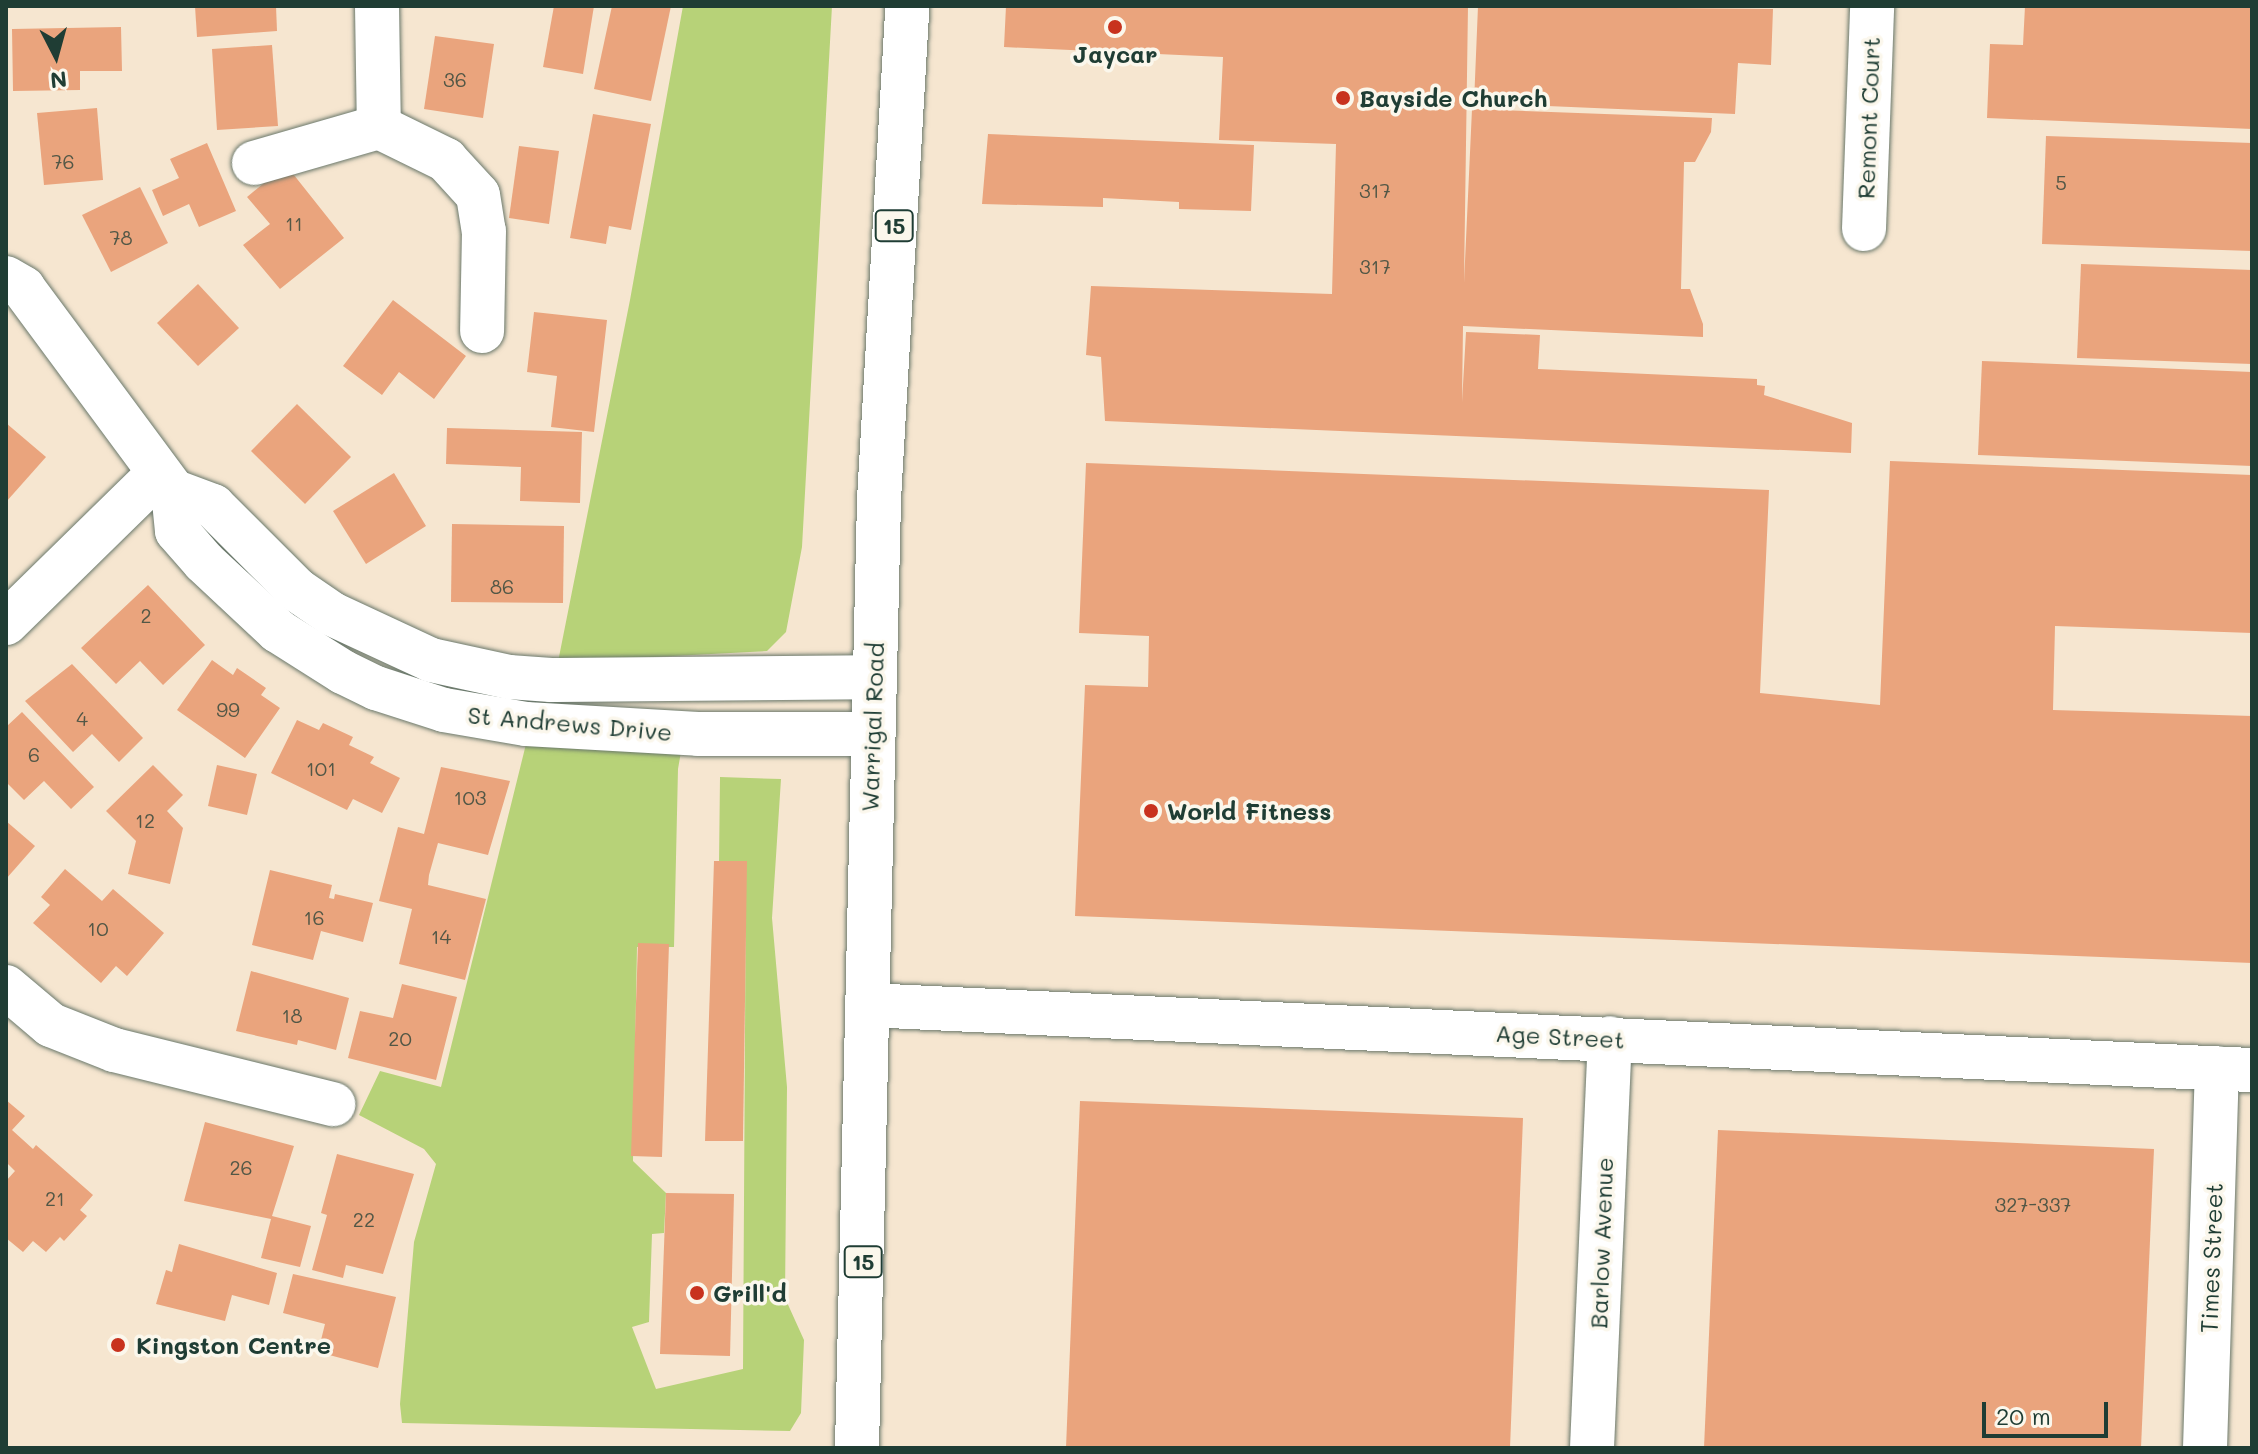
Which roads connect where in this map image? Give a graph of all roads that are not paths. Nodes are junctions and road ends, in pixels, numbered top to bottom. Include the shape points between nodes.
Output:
1 (377, 6) edge
2 (907, 6) edge
3 (1872, 6) edge
4 (379, 127) junction
5 (254, 163) dead end
6 (1864, 229) dead end
7 (6, 278) edge
8 (482, 331) dead end
9 (166, 482) junction
10 (6, 623) edge
11 (874, 677) junction
12 (872, 734) junction
13 (6, 987) edge
14 (867, 1005) junction
15 (1610, 1038) junction
16 (2235, 1069) edge
17 (333, 1104) dead end
18 (857, 1448) edge
19 (1592, 1448) edge
20 (2205, 1448) edge

1 - 4 main road
2 - 11 main road, Warrigal Road / 15 via 886,350
3 - 6 main road, Remont Court
4 - 5 main road
4 - 8 main road via 446,160 478,195 484,231
7 - 9 main road via 23,288
9 - 10 main road
9 - 11 main road, St Andrews Drive via 213,506 297,590 332,614 431,660 551,680
9 - 12 main road, St Andrews Drive via 177,531 236,595 313,656 411,701 526,724 698,734
11 - 12 main road, Warrigal Road / 15
12 - 14 main road, Warrigal Road / 15
13 - 17 main road via 51,1025 114,1050
14 - 15 main road, Age Street
14 - 18 main road, Warrigal Road / 15
15 - 16 main road, Age Street
15 - 19 main road, Barlow Avenue
16 - 20 main road, Times Street

